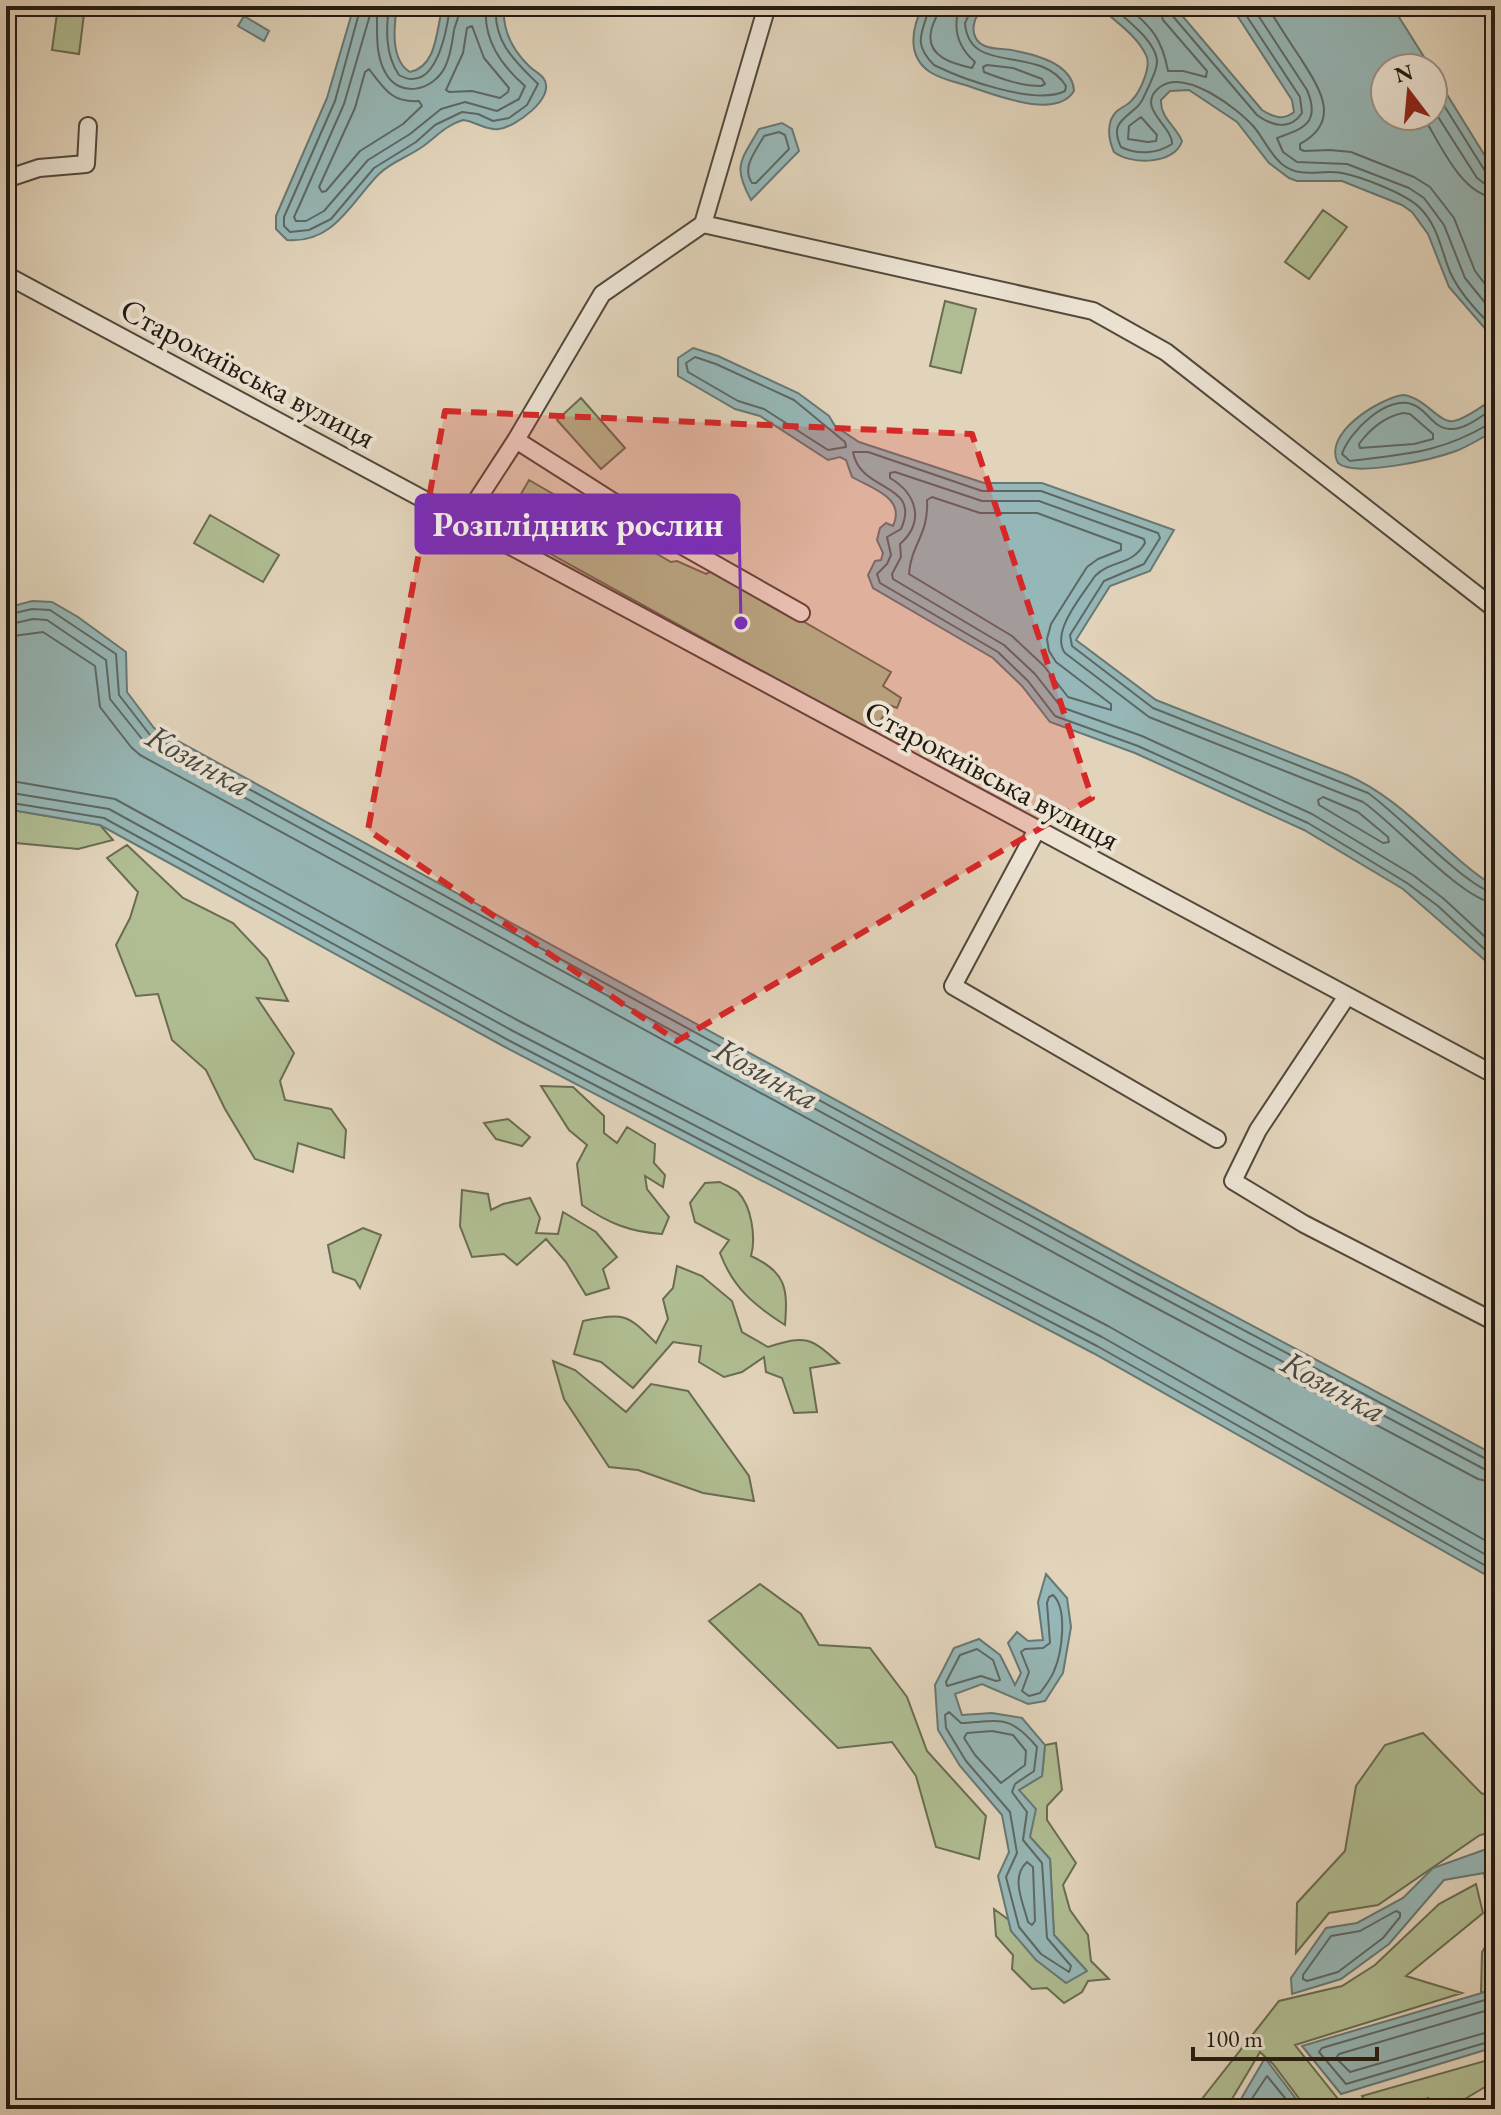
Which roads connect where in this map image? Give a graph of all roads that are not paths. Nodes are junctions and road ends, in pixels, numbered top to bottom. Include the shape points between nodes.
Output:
1 (767, 6) edge
2 (88, 126) dead end
3 (6, 179) edge
4 (703, 224) junction
5 (6, 275) edge
6 (516, 440) junction
7 (464, 520) junction
8 (1495, 609) edge
9 (801, 613) dead end
10 (1036, 831) junction
11 (1347, 996) junction
12 (1495, 1075) edge
13 (1217, 1139) dead end
14 (1495, 1322) edge

1 - 4 street
2 - 3 street via 86,164 39,168
4 - 6 street via 602,294
4 - 8 street via 1093,311 1166,352
5 - 7 street, Старокиївська вулиця
6 - 7 street
6 - 9 street via 681,545
7 - 10 street, Старокиївська вулиця
10 - 11 street, Старокиївська вулиця
10 - 13 street via 953,986
11 - 12 street, Старокиївська вулиця
11 - 14 street via 1258,1130 1233,1181 1304,1224

